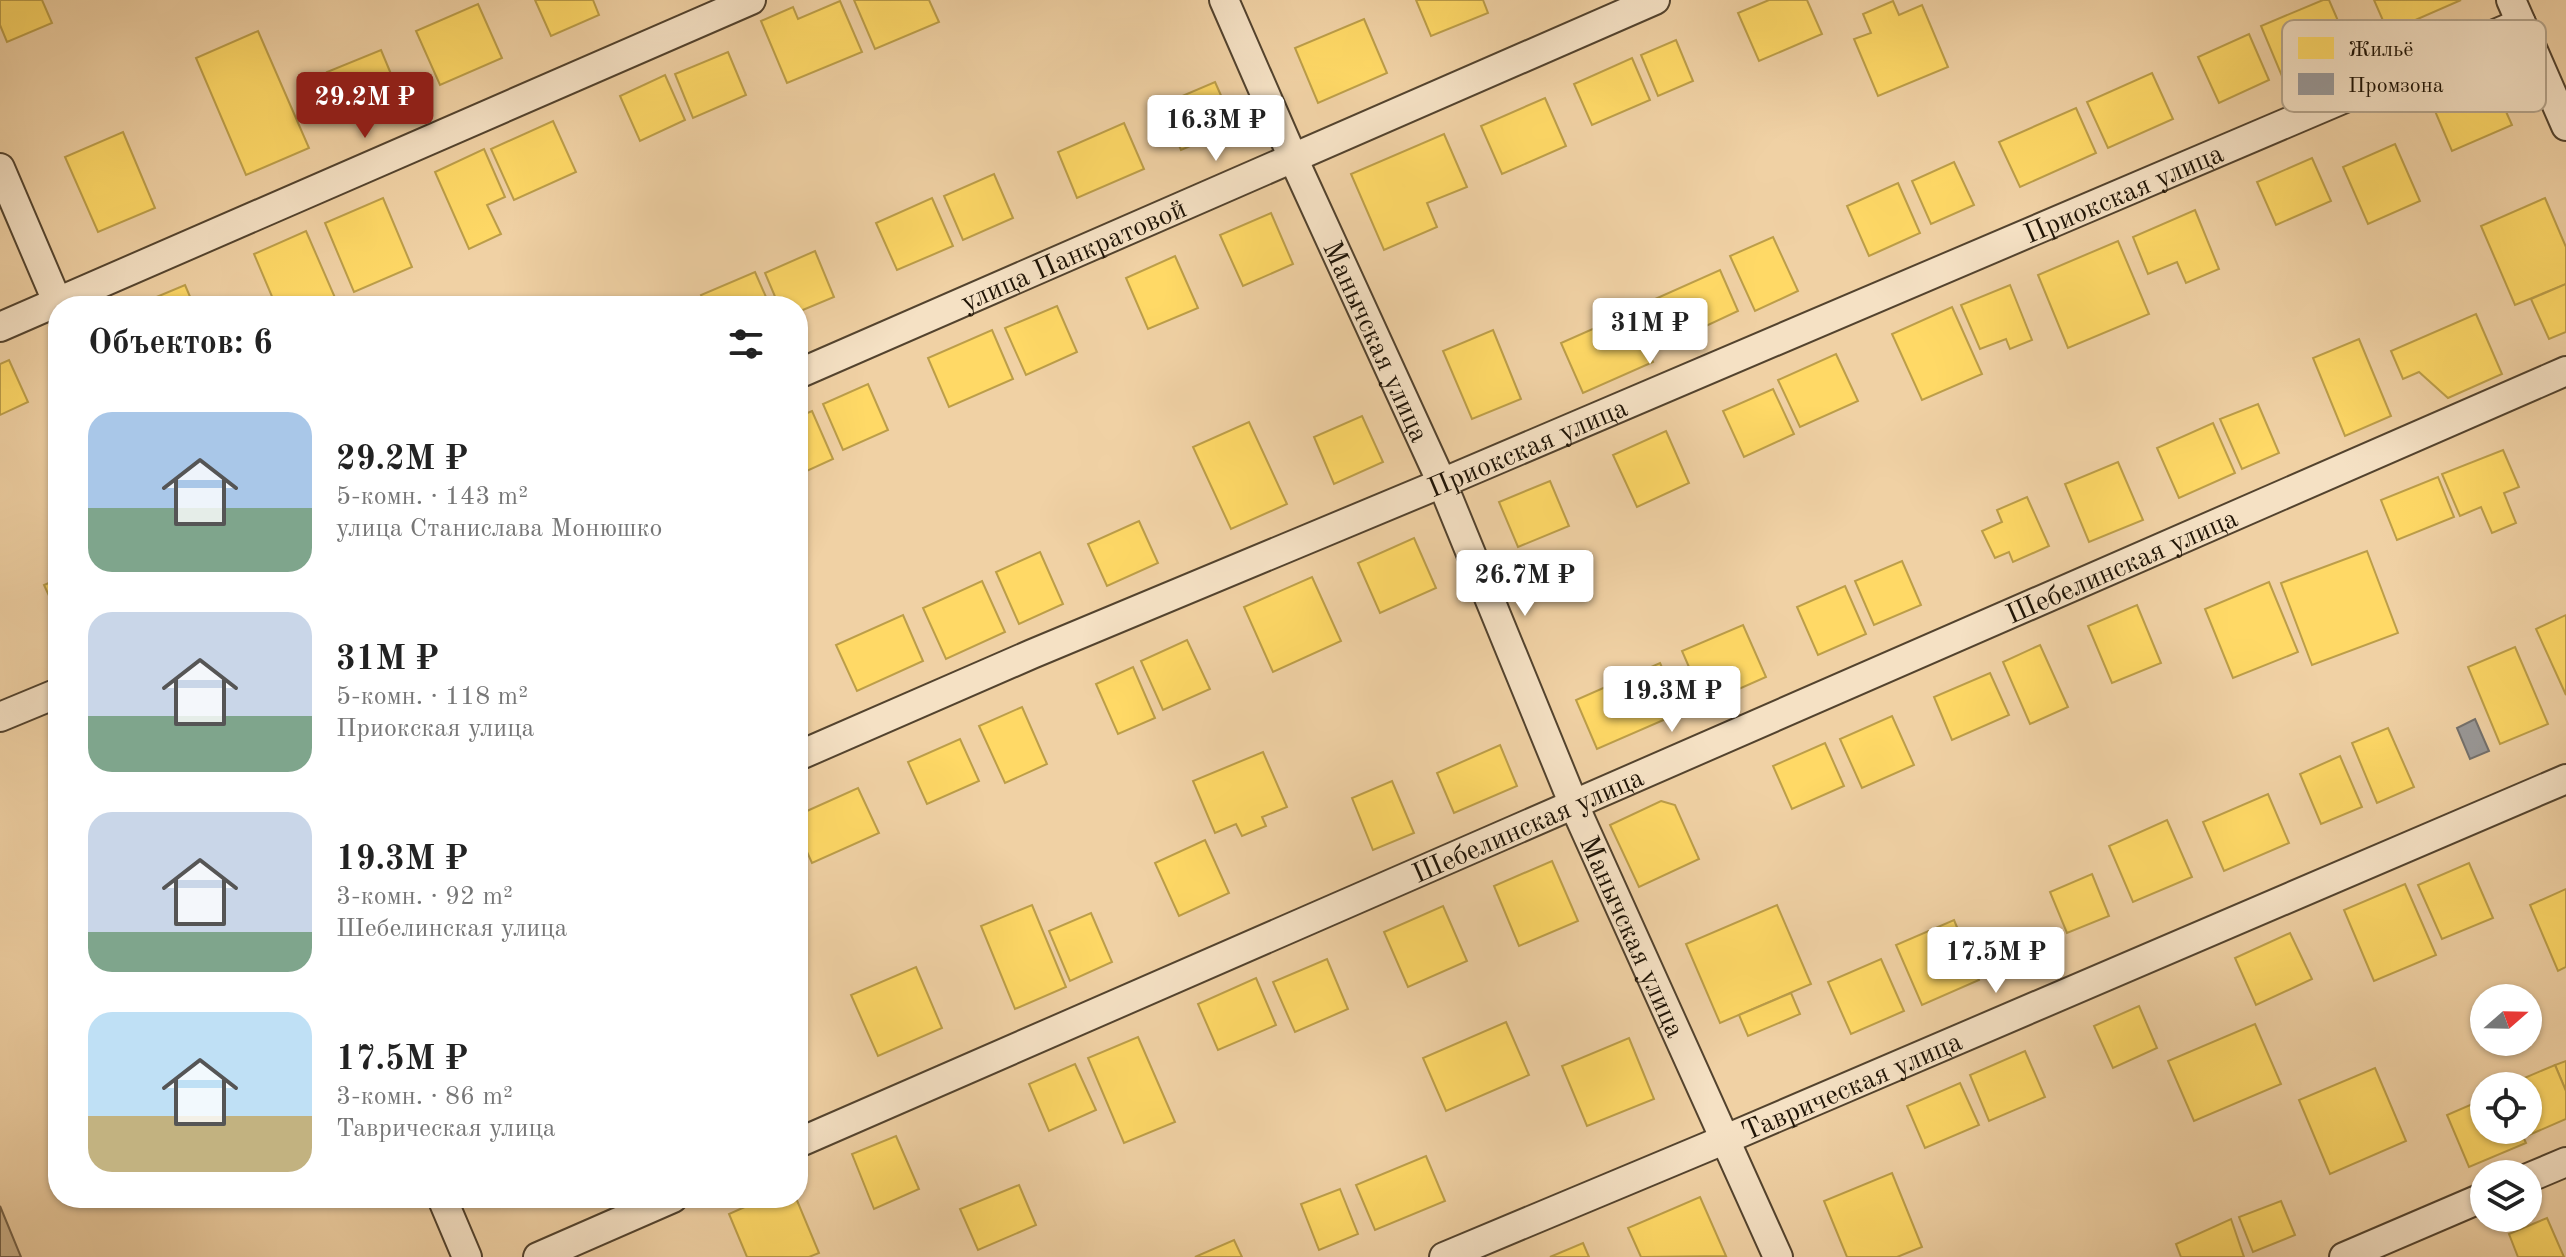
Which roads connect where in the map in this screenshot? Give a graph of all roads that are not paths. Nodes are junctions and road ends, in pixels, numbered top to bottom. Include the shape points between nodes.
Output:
1 (751, 0) edge
2 (1224, 0) edge
3 (1655, 0) edge
4 (2516, 11) edge
5 (2496, 20) edge
6 (2546, 80) edge
7 (2286, 112) edge
8 (2566, 126) edge
9 (1293, 158) junction
10 (0, 168) edge
11 (55, 296) edge
12 (76, 296) edge
13 (48, 308) edge
14 (0, 327) edge
15 (808, 370) edge
16 (2566, 371) edge
17 (1442, 483) junction
18 (48, 697) edge
19 (0, 717) edge
20 (808, 752) edge
21 (2566, 779) edge
22 (1574, 805) junction
23 (808, 1139) edge
24 (1726, 1139) junction
25 (2566, 1162) edge
26 (2542, 1172) edge
27 (2470, 1203) edge
28 (446, 1208) edge
29 (650, 1208) edge
30 (467, 1257) edge
31 (538, 1257) edge
32 (1444, 1257) edge
33 (1778, 1257) edge
34 (2344, 1257) edge

1 - 12 street
2 - 9 street, Манычская улица
3 - 9 street, улица Панкратовой
4 - 5 street, Приокская улица
6 - 8 street
7 - 17 street, Приокская улица
9 - 15 street, улица Панкратовой
9 - 17 street, Манычская улица
10 - 11 street
13 - 14 street
16 - 22 street, Шебелинская улица
17 - 20 street, Приокская улица
17 - 22 street, Манычская улица
18 - 19 street
21 - 24 street, Таврическая улица
22 - 23 street, Шебелинская улица
22 - 24 street, Манычская улица
24 - 32 street, Таврическая улица
24 - 33 street, Манычская улица
25 - 26 street
27 - 34 street
28 - 30 street
29 - 31 street

